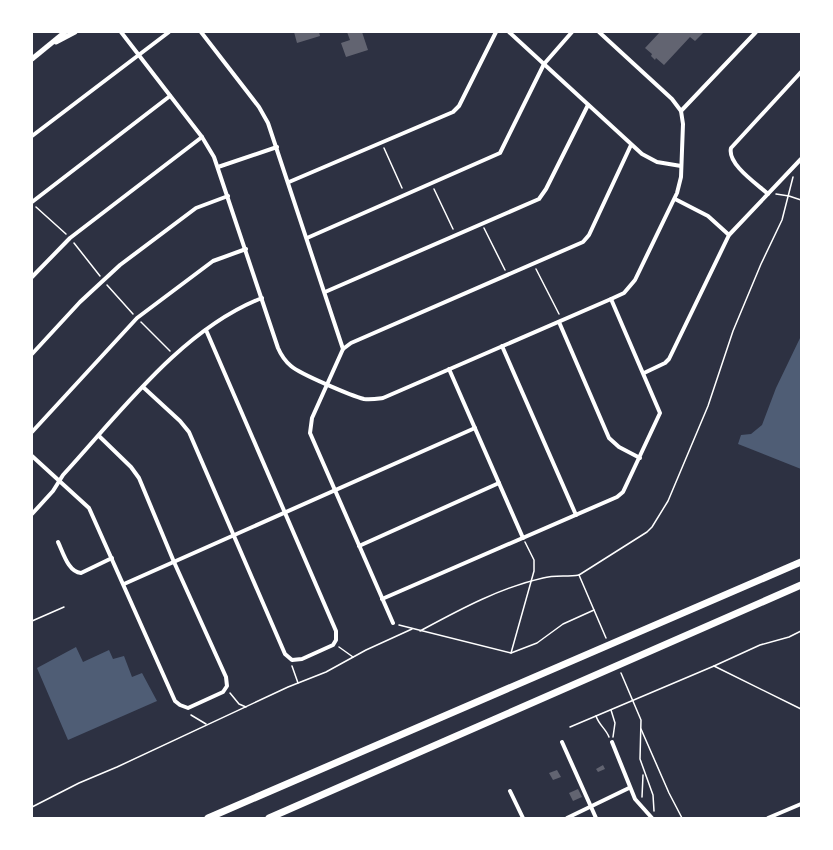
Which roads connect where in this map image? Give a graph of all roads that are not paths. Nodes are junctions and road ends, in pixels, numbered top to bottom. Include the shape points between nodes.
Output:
1 (65, 32) edge
2 (75, 32) edge
3 (121, 32) edge
4 (169, 32) edge
5 (201, 32) edge
6 (496, 32) edge
7 (509, 32) edge
8 (572, 32) edge
9 (599, 32) edge
10 (756, 32) edge
11 (47, 47) junction
12 (139, 55) junction
13 (32, 59) edge
14 (544, 64) junction
15 (801, 72) edge
16 (170, 96) junction
17 (588, 105) junction
18 (680, 111) junction
19 (32, 136) edge
20 (202, 138) junction
21 (632, 145) junction
22 (277, 147) junction
23 (801, 158) edge
24 (681, 166) junction
25 (218, 167) junction
26 (289, 182) junction
27 (768, 194) junction
28 (228, 196) junction
29 (675, 199) junction
30 (32, 202) edge
31 (729, 235) junction
32 (307, 238) junction
33 (246, 249) junction
34 (32, 277) edge
35 (325, 292) junction
36 (262, 298) junction
37 (611, 299) junction
38 (560, 321) junction
39 (206, 330) junction
40 (502, 346) junction
41 (343, 349) junction
42 (32, 354) edge
43 (450, 369) junction
44 (644, 373) junction
45 (328, 384) junction
46 (143, 387) junction
47 (475, 428) junction
48 (32, 432) edge
49 (98, 436) junction
50 (32, 456) edge
51 (640, 458) junction
52 (59, 481) junction
53 (499, 483) junction
54 (335, 490) junction
55 (285, 512) junction
56 (32, 514) edge
57 (576, 515) junction
58 (233, 536) junction
59 (523, 538) junction
60 (58, 542) dead end
61 (359, 546) junction
62 (112, 558) junction
63 (174, 562) junction
64 (801, 562) edge
65 (124, 584) junction
66 (801, 585) edge
67 (382, 599) junction
68 (393, 623) road end
69 (562, 742) dead end
70 (612, 742) road end
71 (629, 788) junction
72 (510, 791) dead end
73 (801, 804) edge
74 (590, 807) junction
75 (653, 817) edge
76 (208, 818) edge
77 (270, 818) edge
78 (523, 818) edge
79 (567, 818) edge
80 (596, 818) edge
81 (768, 818) edge

1 - 11 street
2 - 11 street
3 - 12 street
4 - 12 street
5 - 22 street via 259,107
6 - 26 street via 455,110
7 - 14 street
8 - 14 street
9 - 18 street via 672,99
10 - 18 street
11 - 13 street
12 - 16 street
12 - 19 street
14 - 17 street
14 - 32 street via 500,153
15 - 27 street via 731,148 730,156 734,163
16 - 20 street
16 - 30 street
17 - 21 street
17 - 35 street via 542,196 535,201
18 - 24 street via 683,124
20 - 25 street
20 - 34 street via 70,238
21 - 24 street via 653,161
21 - 41 street via 586,238 580,244 351,343
22 - 25 street
22 - 26 street
23 - 27 street
24 - 29 street
25 - 28 street
26 - 32 street
27 - 31 street
28 - 33 street
28 - 42 street via 196,208 120,265 80,302
29 - 31 street via 708,216
29 - 37 street via 635,280 624,292
31 - 44 street via 670,359
32 - 35 street
33 - 36 street
33 - 48 street via 213,261 137,318
35 - 41 street
36 - 39 street via 235,310
36 - 45 street via 283,358 296,369
37 - 38 street
37 - 44 street
38 - 40 street
38 - 51 street via 609,438 619,447
39 - 46 street via 173,355
39 - 55 street
40 - 43 street
40 - 57 street
41 - 45 street
43 - 45 street via 377,399 359,398
43 - 47 street
44 - 51 street via 660,412
45 - 54 street via 310,428
46 - 49 street
46 - 58 street via 186,428
47 - 53 street
47 - 54 street
49 - 52 street
49 - 63 street via 139,478
50 - 52 street
51 - 57 street via 621,495
52 - 56 street
52 - 62 street via 89,508
53 - 59 street
53 - 61 street
54 - 55 street
54 - 61 street
55 - 58 street
55 - 58 street via 336,631 334,643 302,659 292,660 283,652
57 - 59 street
58 - 63 street
59 - 67 street
60 - 62 street via 71,569 76,572 81,573
61 - 67 street
62 - 65 street
63 - 65 street
63 - 65 street via 226,677 226,688 223,692 191,707 182,707 175,701
64 - 76 highway
66 - 77 highway
67 - 68 street
69 - 74 street
70 - 71 street
71 - 74 street
71 - 75 street via 640,806
72 - 78 street
73 - 81 street
74 - 79 street
74 - 80 street

